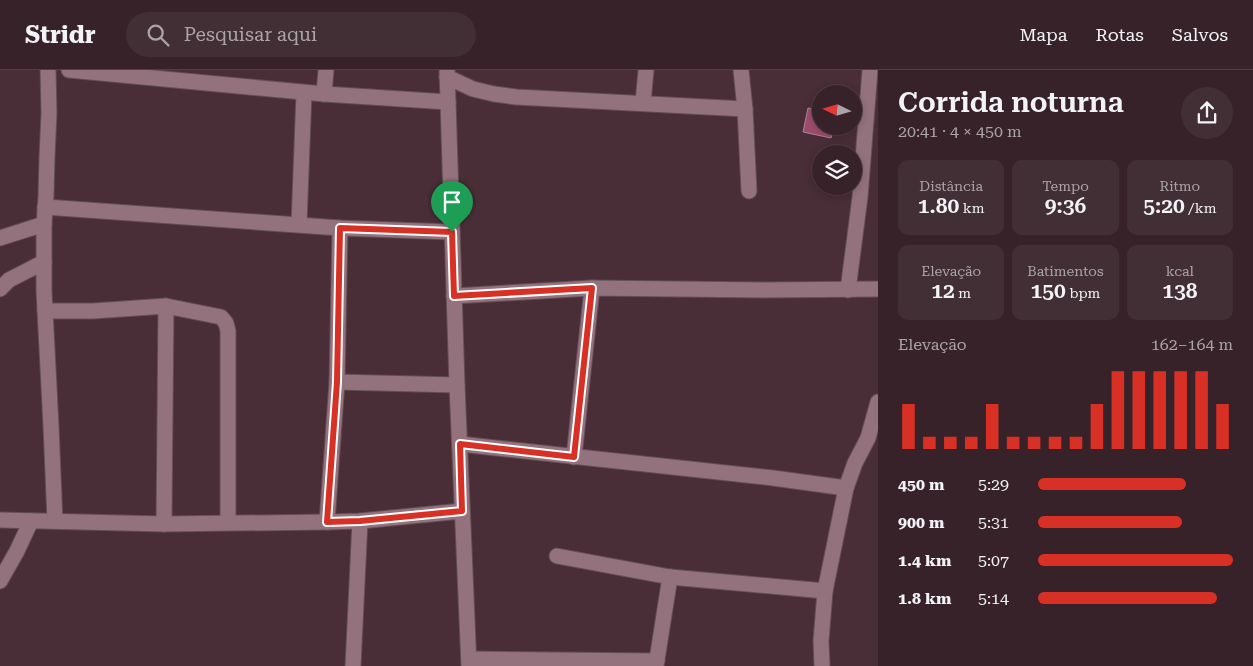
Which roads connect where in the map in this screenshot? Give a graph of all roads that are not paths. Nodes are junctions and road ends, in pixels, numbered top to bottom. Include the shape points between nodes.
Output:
1 (48, 70) edge
2 (70, 70) edge
3 (326, 70) edge
4 (646, 70) edge
5 (741, 70) edge
6 (870, 70) edge
7 (447, 74) edge
8 (304, 92) junction
9 (324, 94) junction
10 (448, 102) junction
11 (643, 103) junction
12 (745, 109) junction
13 (749, 191) dead end
14 (45, 207) junction
15 (44, 224) junction
16 (299, 224) junction
17 (340, 228) junction
18 (452, 232) junction
19 (0, 238) edge
20 (44, 262) junction
21 (592, 288) junction
22 (878, 288) edge
23 (0, 289) edge
24 (848, 290) junction
25 (454, 296) junction
26 (166, 306) junction
27 (45, 311) junction
28 (337, 382) junction
29 (457, 385) junction
30 (878, 402) edge
31 (873, 439) edge
32 (460, 444) junction
33 (574, 457) junction
34 (846, 488) junction
35 (462, 511) junction
36 (0, 520) edge
37 (30, 521) junction
38 (54, 521) junction
39 (360, 521) junction
40 (228, 522) junction
41 (327, 522) junction
42 (164, 524) junction
43 (557, 556) dead end
44 (670, 577) junction
45 (0, 581) edge
46 (825, 591) junction
47 (469, 663) edge
48 (656, 663) edge
49 (353, 666) edge
50 (822, 666) edge

1 - 14 street
2 - 8 street
3 - 9 street
4 - 11 street
5 - 12 street
6 - 24 street via 860,197
7 - 10 street
7 - 11 street via 473,89 494,94
8 - 9 street
8 - 16 street
9 - 10 street
10 - 18 street
11 - 12 street
12 - 13 street
14 - 15 street
14 - 16 street
15 - 19 street
15 - 20 street
16 - 17 street
17 - 18 street
17 - 28 street
18 - 25 street
20 - 23 street via 9,280
20 - 27 street
21 - 24 street
21 - 25 street
21 - 33 street
22 - 24 street
25 - 29 street
26 - 27 street
26 - 40 street via 221,317 226,323
26 - 42 street
27 - 38 street
28 - 29 street
28 - 41 street
29 - 32 street
30 - 31 street
31 - 34 street via 855,463
32 - 33 street
32 - 35 street
33 - 34 street
34 - 46 street
35 - 39 street
35 - 47 street
36 - 37 street
37 - 38 street
37 - 45 street
38 - 42 street
39 - 41 street
39 - 49 street
40 - 41 street
40 - 42 street
43 - 44 street
44 - 46 street
44 - 48 street
46 - 50 street
47 - 48 street

